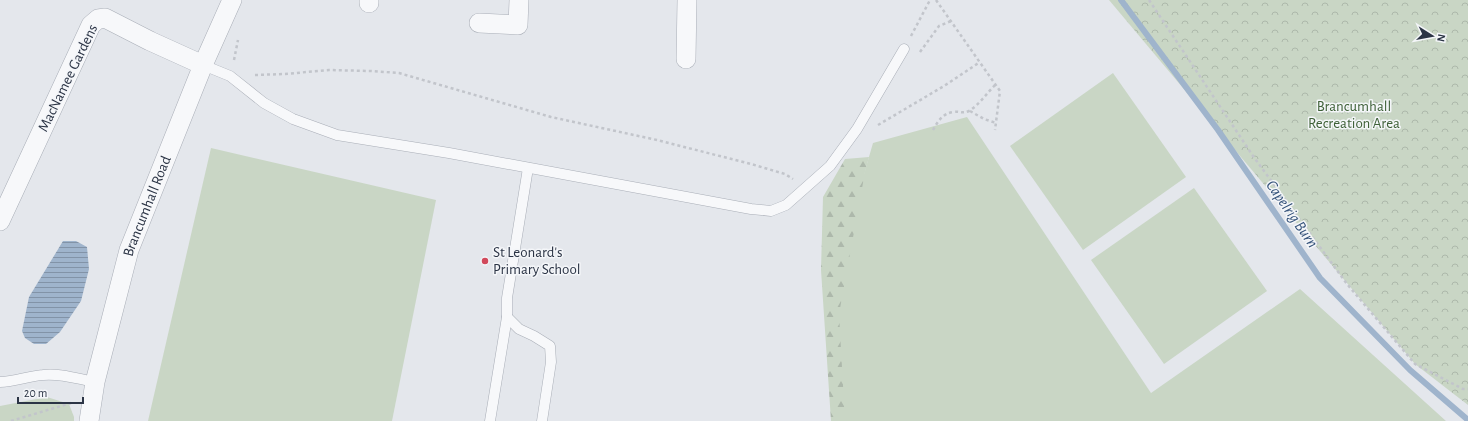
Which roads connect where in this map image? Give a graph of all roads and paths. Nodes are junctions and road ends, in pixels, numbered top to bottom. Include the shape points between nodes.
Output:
1 (232, 0) edge
2 (519, 0) edge
3 (686, 0) edge
4 (930, 0) edge
5 (936, 0) edge
6 (1149, 0) edge
7 (479, 23) dead end
8 (904, 49) joint
9 (686, 59) dead end
10 (980, 62) junction
11 (203, 65) junction
12 (230, 76) junction
13 (995, 85) junction
14 (970, 111) junction
15 (996, 123) junction
16 (874, 128) dead end
17 (933, 130) dead end
18 (995, 130) dead end
19 (528, 168) junction
20 (806, 187) junction
21 (0, 221) edge
22 (507, 317) junction
23 (0, 382) edge
24 (95, 382) junction
25 (1468, 389) edge
26 (76, 402) dead end
27 (11, 421) edge
28 (89, 421) edge
29 (490, 421) edge
30 (542, 421) edge

1 - 11 street, Brancumhall Road
2 - 7 street via 518,25
3 - 9 street
4 - 8 path
5 - 10 path
6 - 25 path via 1253,156 1347,284 1415,364 1463,389
8 - 20 lane via 857,129 830,166
10 - 13 path
10 - 16 path
11 - 12 lane
11 - 21 street, MacNamee Gardens via 105,18 98,19 91,25
11 - 24 street, Brancumhall Road via 129,250
12 - 19 lane via 264,103 293,120 337,135
12 - 20 path via 330,70 399,73 551,117 751,164 784,174
13 - 14 path
13 - 15 path via 1000,91
14 - 15 path
14 - 17 path via 962,114 954,112 941,117
15 - 18 path
19 - 20 lane via 771,211 786,205
19 - 22 lane via 507,298
22 - 29 lane
22 - 30 lane via 519,329 550,346 551,362
23 - 24 lane via 57,375
24 - 28 street, Brancumhall Road
26 - 27 path

